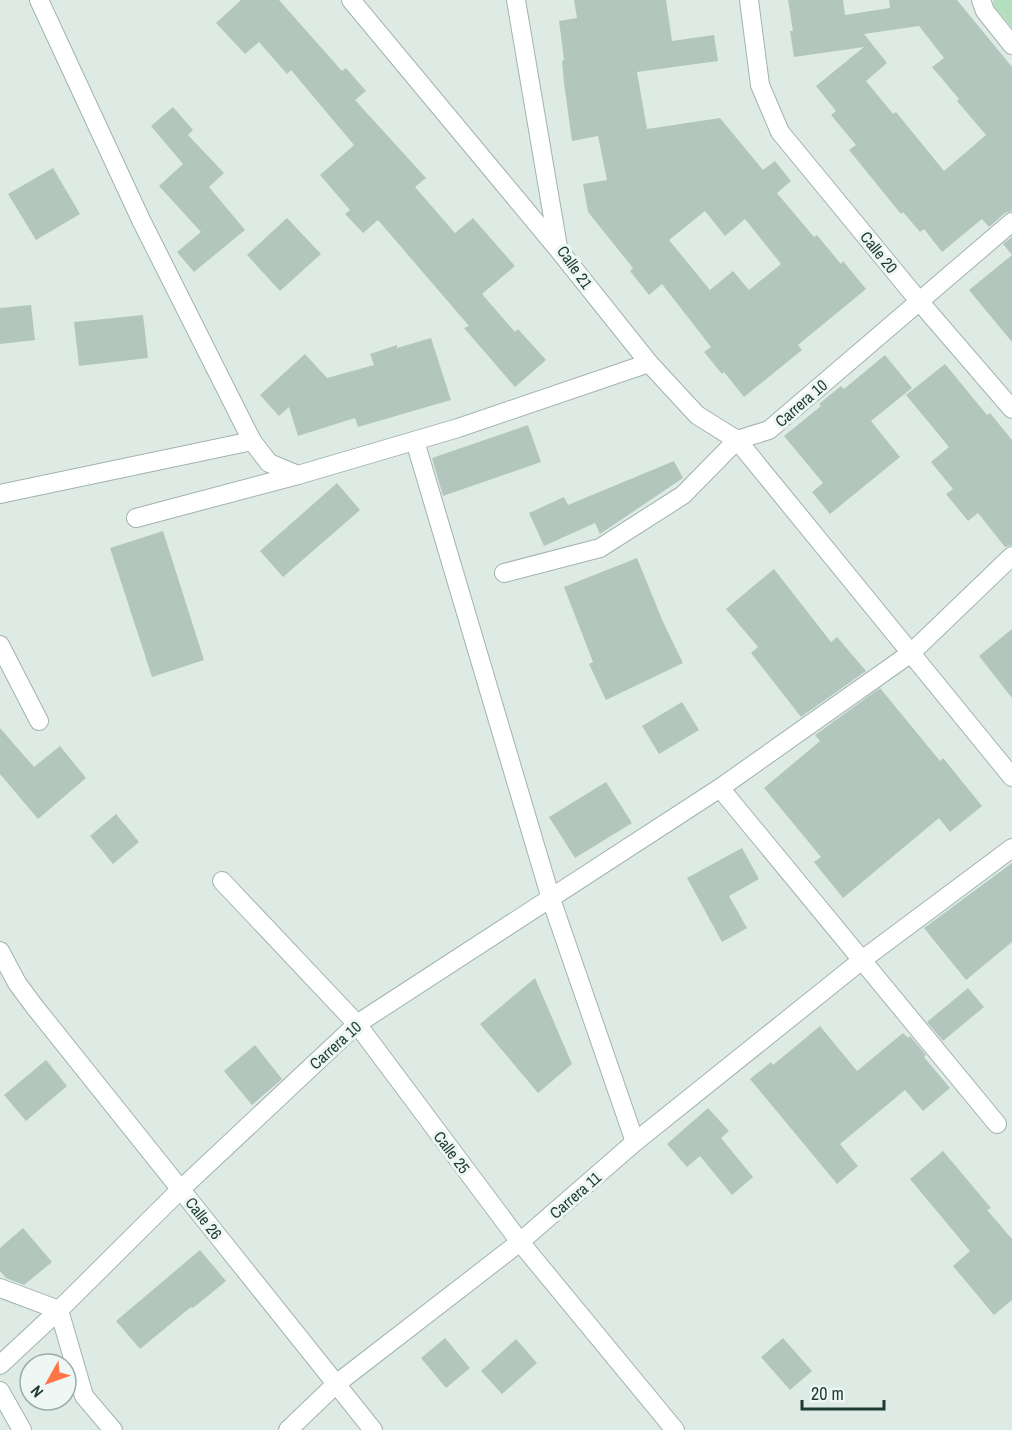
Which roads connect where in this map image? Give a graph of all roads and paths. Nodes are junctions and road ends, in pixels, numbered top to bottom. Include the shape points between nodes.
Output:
1 (39, 0) edge
2 (351, 0) edge
3 (516, 0) edge
4 (750, 0) edge
5 (981, 0) edge
6 (1012, 45) edge
7 (1012, 222) edge
8 (558, 249) junction
9 (919, 301) junction
10 (649, 363) junction
11 (1012, 409) edge
12 (738, 440) junction
13 (252, 441) junction
14 (415, 441) junction
15 (298, 475) junction
16 (0, 494) edge
17 (136, 518) dead end
18 (1012, 556) edge
19 (504, 573) dead end
20 (0, 645) edge
21 (911, 653) junction
22 (39, 722) dead end
23 (1012, 777) edge
24 (720, 788) junction
25 (1012, 848) edge
26 (222, 881) dead end
27 (551, 899) junction
28 (0, 951) edge
29 (862, 960) junction
30 (357, 1024) junction
31 (996, 1124) dead end
32 (635, 1142) junction
33 (181, 1189) junction
34 (520, 1242) junction
35 (0, 1288) edge
36 (59, 1310) junction
37 (0, 1365) edge
38 (335, 1385) junction
39 (0, 1391) edge
40 (22, 1430) edge
41 (113, 1430) edge
42 (288, 1430) edge
43 (373, 1430) edge
44 (675, 1430) edge

1 - 13 street via 141,220
2 - 8 street
3 - 8 street, Calle 21
4 - 9 street, Calle 20 via 760,85 780,132
5 - 6 street via 985,12
7 - 9 street, Carrera 10
8 - 10 street, Calle 21
9 - 11 street, Calle 20
9 - 12 street, Carrera 10 via 769,430
10 - 12 street, Calle 21 via 697,415
10 - 14 street
12 - 19 street, Carrera 10 via 683,495 600,548
12 - 21 street, Calle 21
13 - 15 street via 269,463
13 - 16 street
14 - 15 street
14 - 27 street
15 - 17 street
18 - 21 street, Carrera 10
20 - 22 street
21 - 23 street, Calle 21
21 - 24 street, Carrera 10
24 - 27 street, Carrera 10
24 - 29 street
25 - 29 street, Carrera 11
26 - 30 street, Calle 25
27 - 30 street, Carrera 10
27 - 32 street
28 - 33 street, Calle 26 via 34,1006
29 - 31 street
29 - 32 street, Carrera 11
30 - 33 street, Carrera 10
30 - 34 street, Calle 25
32 - 34 street, Carrera 11
33 - 36 street, Carrera 10
33 - 38 street, Calle 26
34 - 38 street, Carrera 11
34 - 44 street, Calle 25
35 - 36 street
36 - 37 street, Carrera 10
36 - 41 street via 84,1396
38 - 42 street, Carrera 11
38 - 43 street, Calle 26
39 - 40 street

